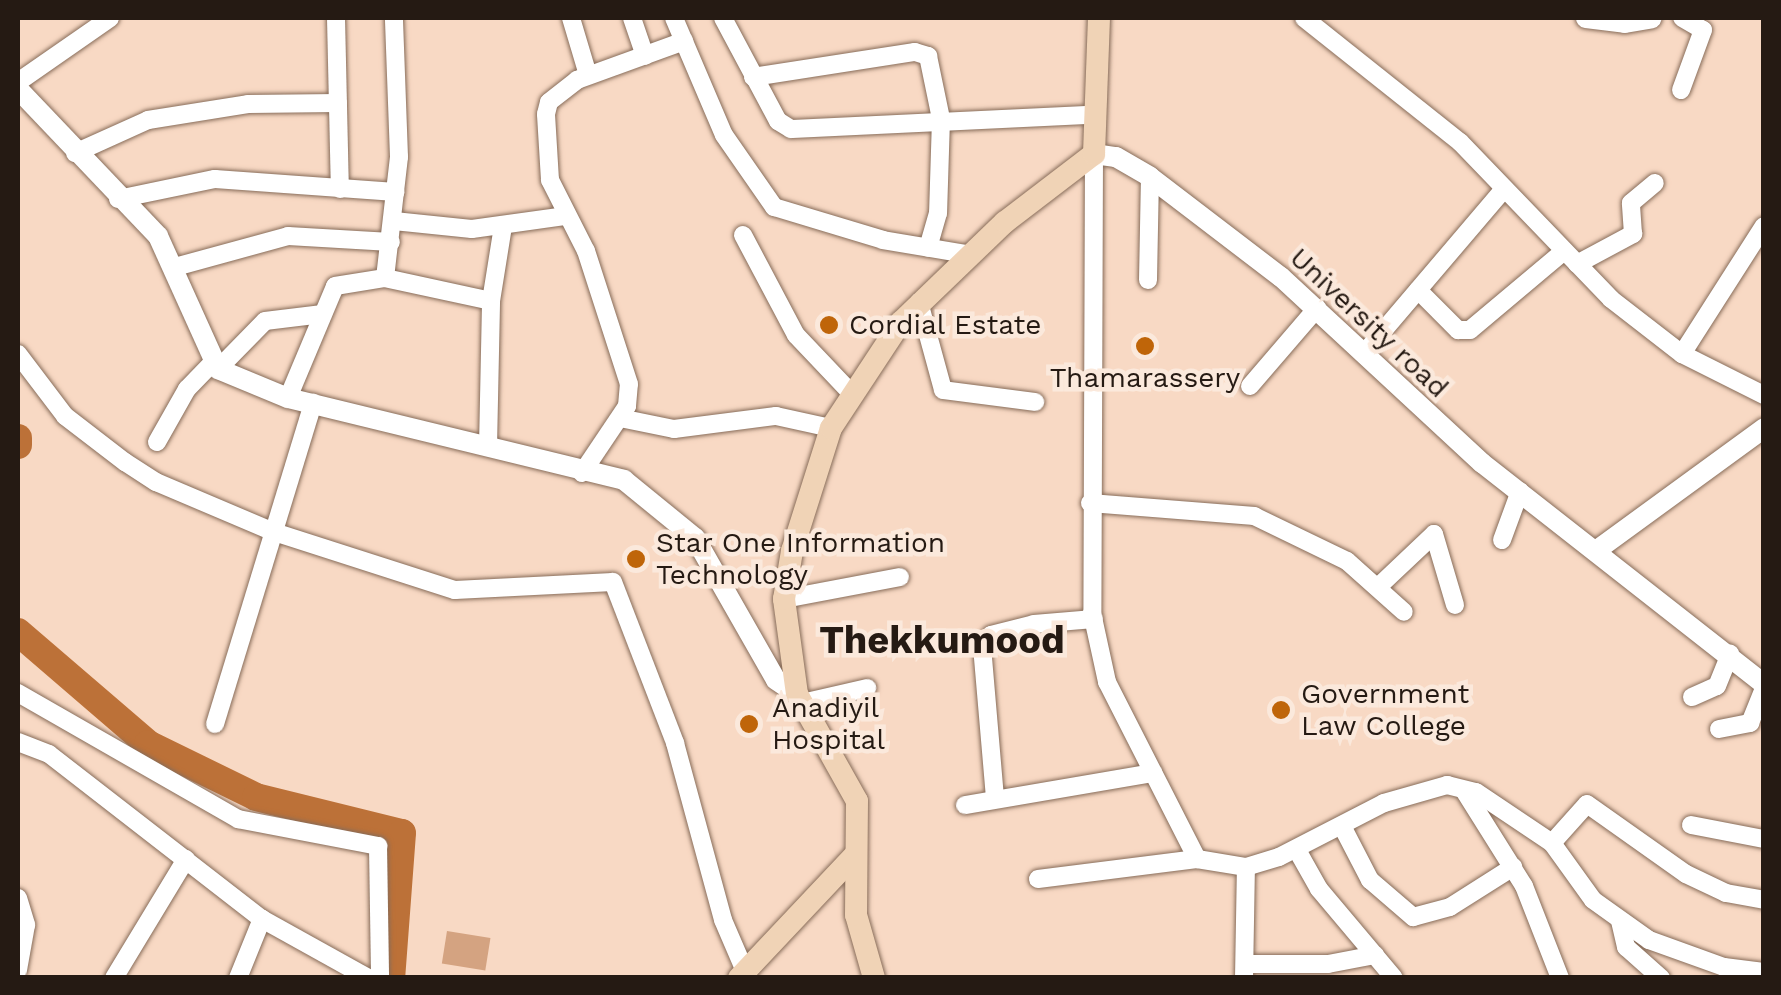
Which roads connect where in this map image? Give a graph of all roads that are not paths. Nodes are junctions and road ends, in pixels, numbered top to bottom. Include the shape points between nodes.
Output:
1 (110, 18) edge
2 (336, 18) edge
3 (394, 18) edge
4 (571, 18) edge
5 (632, 18) edge
6 (674, 18) edge
7 (723, 18) edge
8 (1099, 18) edge
9 (1304, 18) edge
10 (1586, 18) edge
11 (1652, 18) edge
12 (1682, 18) edge
13 (684, 41) junction
14 (645, 56) junction
15 (588, 75) junction
16 (753, 77) junction
17 (18, 86) edge
18 (1681, 90) dead end
19 (338, 103) junction
20 (1093, 114) junction
21 (941, 120) junction
22 (75, 153) junction
23 (1094, 154) junction
24 (1150, 178) junction
25 (1655, 183) dead end
26 (340, 188) junction
27 (1504, 189) junction
28 (396, 192) junction
29 (118, 198) junction
30 (566, 216) junction
31 (394, 221) junction
32 (504, 226) junction
33 (1764, 226) edge
34 (744, 235) dead end
35 (391, 242) junction
36 (928, 248) junction
37 (967, 254) junction
38 (1571, 258) junction
39 (175, 267) junction
40 (385, 278) junction
41 (1148, 280) dead end
42 (1418, 290) junction
43 (491, 301) junction
44 (920, 302) junction
45 (1317, 308) junction
46 (323, 314) junction
47 (1366, 351) junction
48 (18, 354) edge
49 (1682, 354) junction
50 (215, 366) junction
51 (1250, 386) dead end
52 (851, 393) junction
53 (1764, 395) edge
54 (288, 398) junction
55 (1035, 402) dead end
56 (314, 403) junction
57 (620, 418) junction
58 (831, 428) junction
59 (1764, 428) edge
60 (157, 442) dead end
61 (488, 447) junction
62 (582, 473) junction
63 (1520, 491) junction
64 (1090, 503) junction
65 (274, 532) junction
66 (1502, 540) dead end
67 (1597, 550) junction
68 (900, 577) dead end
69 (1378, 587) junction
70 (784, 599) junction
71 (1455, 605) dead end
72 (1404, 612) dead end
73 (1094, 620) junction
74 (1730, 654) junction
75 (1764, 686) edge
76 (866, 688) dead end
77 (18, 693) edge
78 (800, 698) junction
79 (1692, 698) dead end
80 (215, 724) dead end
81 (1719, 728) dead end
82 (18, 742) edge
83 (1153, 773) junction
84 (1462, 789) junction
85 (996, 798) junction
86 (965, 805) dead end
87 (1692, 825) dead end
88 (1343, 828) junction
89 (1764, 840) edge
90 (1552, 843) junction
91 (1297, 850) junction
92 (856, 854) junction
93 (186, 859) junction
94 (1197, 859) junction
95 (1246, 867) junction
96 (1513, 867) junction
97 (1038, 878) dead end
98 (18, 898) edge
99 (1764, 900) edge
100 (262, 920) junction
101 (1620, 922) junction
102 (1376, 955) junction
103 (18, 970) edge
104 (1245, 971) edge
105 (1764, 972) edge
106 (743, 976) edge
107 (114, 978) edge
108 (238, 978) edge
109 (368, 978) edge
110 (380, 978) edge
111 (874, 978) edge
112 (1394, 978) edge
113 (1560, 978) edge
114 (1661, 978) edge

1 - 17 street
2 - 19 street
3 - 28 street
4 - 15 street
5 - 14 street
6 - 13 street
7 - 16 street
8 - 20 main road
9 - 27 street via 1460,142
10 - 11 street
12 - 18 street via 1702,30
13 - 14 street
13 - 36 street via 724,135 774,207
14 - 15 street
15 - 30 street via 560,91 546,114 550,180
16 - 21 street via 778,121 792,129
16 - 21 street via 922,53 934,70
17 - 22 street
19 - 22 street via 248,104 148,120
19 - 26 street
20 - 21 street
20 - 23 main road
21 - 36 street via 938,213
22 - 29 street
23 - 24 street, University road via 1116,157
23 - 37 main road via 1063,172
23 - 64 street
24 - 41 street
24 - 45 street, University road
25 - 38 street via 1631,203 1633,234
26 - 28 street
26 - 29 street via 215,178
27 - 38 street
27 - 42 street
28 - 31 street
29 - 39 street via 158,236
30 - 32 street
30 - 57 street via 586,250 630,384
31 - 32 street
31 - 35 street
32 - 43 street
33 - 49 street
34 - 52 street via 796,335
35 - 39 street via 288,236
35 - 40 street
36 - 37 street
37 - 44 main road
38 - 42 street via 1470,330 1458,330
38 - 49 street
39 - 50 street
40 - 43 street
40 - 46 street via 336,286
42 - 47 street
43 - 61 street
44 - 52 main road
44 - 55 street via 943,390
45 - 47 street, University road
45 - 51 street
46 - 50 street via 265,322
46 - 54 street
47 - 63 street, University road via 1430,417
48 - 65 street via 66,416 126,462 156,482
49 - 53 street
50 - 54 street
50 - 60 street via 187,388
52 - 58 main road
54 - 56 street
56 - 61 street
56 - 65 street
57 - 58 street via 674,429 776,416
57 - 62 street
58 - 70 main road via 792,551
59 - 67 street
61 - 62 street
62 - 78 street via 624,480 696,538 776,680
63 - 66 street
63 - 67 street, University road
64 - 69 street via 1254,516 1294,530
64 - 73 street
65 - 80 street
65 - 106 street via 455,590 613,582 696,805 722,920
67 - 74 street, University road
68 - 70 street
69 - 71 street via 1434,534
69 - 72 street
70 - 78 main road
73 - 83 street via 1107,682
73 - 85 street via 1034,624 991,635 982,647
74 - 75 street, University road
74 - 79 street via 1718,686
75 - 81 street via 1750,723
76 - 78 street
77 - 110 street via 238,820 378,846
78 - 92 main road via 857,801
82 - 93 street via 50,754
83 - 85 street
83 - 94 street
84 - 88 street via 1420,789
84 - 90 street
84 - 96 street
85 - 86 street
87 - 89 street
88 - 91 street
88 - 96 street via 1370,880 1413,917 1450,907
90 - 99 street via 1587,804 1686,874 1726,893
90 - 101 street via 1594,900
91 - 95 street
91 - 102 street via 1319,889
92 - 106 main road
92 - 111 main road via 856,915
93 - 100 street
93 - 107 street
94 - 95 street
94 - 97 street
95 - 104 street
96 - 113 street
98 - 103 street via 26,924
100 - 108 street
100 - 109 street
101 - 105 street via 1687,955
101 - 114 street via 1626,947
102 - 104 street
102 - 112 street

